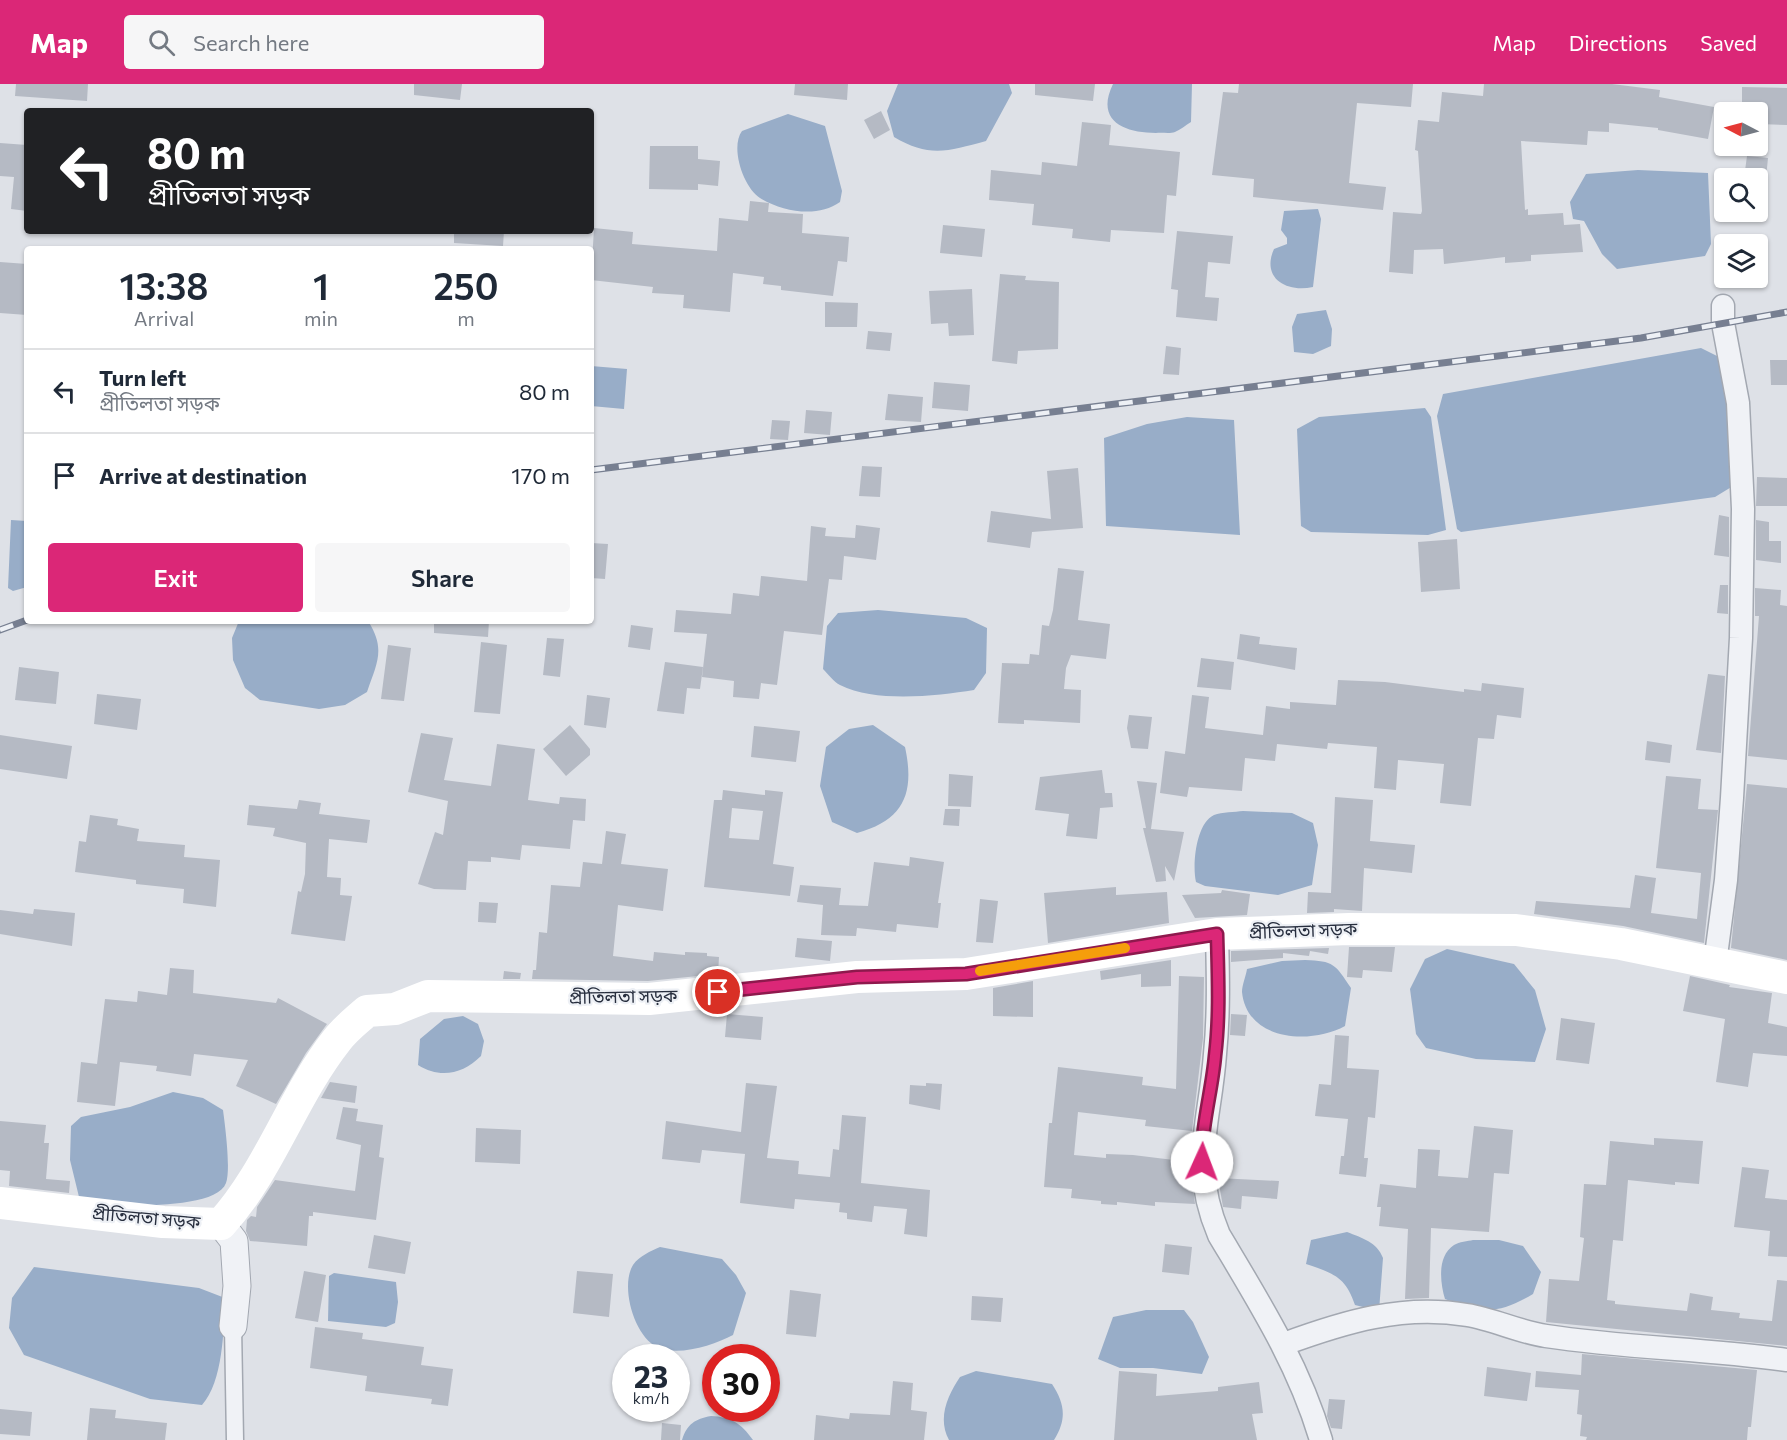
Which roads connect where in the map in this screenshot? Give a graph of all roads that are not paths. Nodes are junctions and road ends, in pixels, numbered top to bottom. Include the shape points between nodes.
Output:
1 (1723, 306) dead end
2 (1217, 934) junction
3 (1715, 963) junction
4 (1787, 978) edge
5 (0, 1203) edge
6 (221, 1224) junction
7 (233, 1326) joint
8 (1284, 1344) junction
9 (1787, 1360) edge
10 (235, 1440) edge
11 (1321, 1440) edge

1 - 3 street via 1738,403 1743,509 1732,798
2 - 3 main road, প্রীতিলতা সড়ক via 1349,929 1516,930 1621,944
2 - 6 main road, প্রীতিলতা সড়ক via 966,974 857,977 649,999 428,996 396,1009 367,1011 337,1039 301,1094 263,1165
2 - 8 street via 1219,993 1215,1056 1202,1136 1203,1175 1219,1235
3 - 4 main road, প্রীতিলতা সড়ক
5 - 6 main road, প্রীতিলতা সড়ক via 163,1222
6 - 7 street via 234,1241 237,1286
7 - 10 street
8 - 9 street via 1357,1318 1430,1311 1468,1315 1544,1336
8 - 11 street

